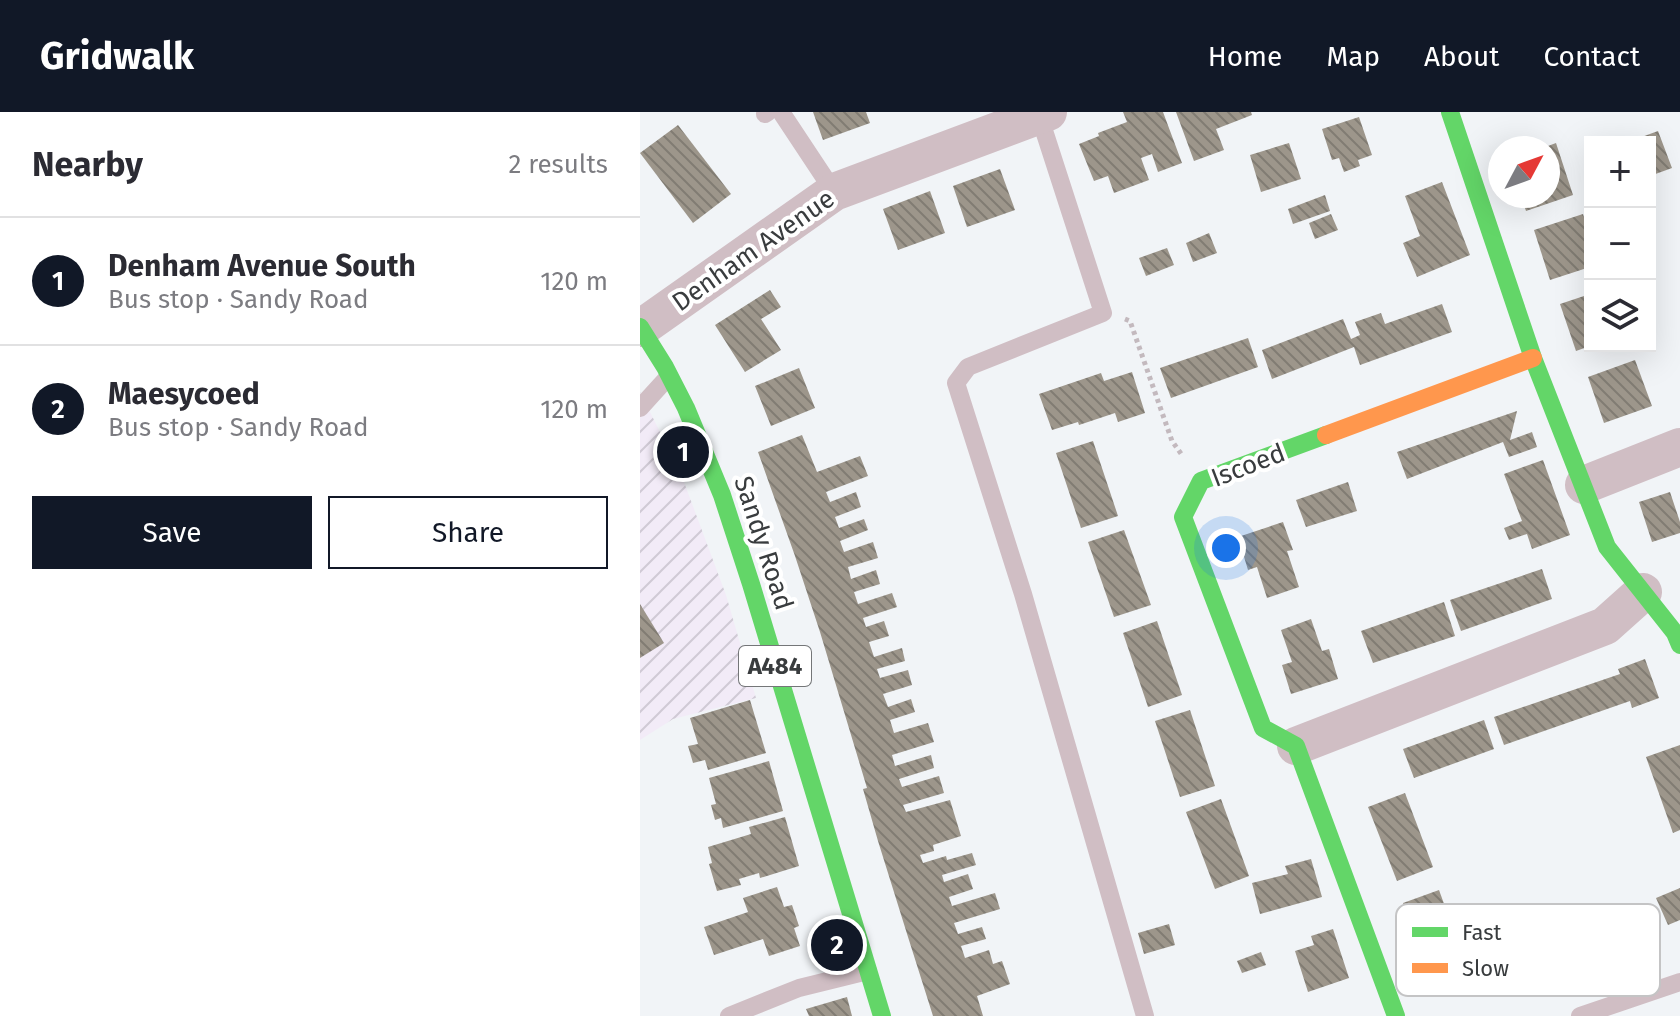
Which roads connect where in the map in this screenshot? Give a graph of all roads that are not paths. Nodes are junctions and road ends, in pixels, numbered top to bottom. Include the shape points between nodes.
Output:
1 (1450, 112) edge
2 (771, 113) edge
3 (1042, 113) edge
4 (834, 192) junction
5 (641, 327) edge
6 (1533, 358) junction
7 (669, 376) junction
8 (640, 408) edge
9 (1680, 447) edge
10 (1584, 485) junction
11 (1643, 592) junction
12 (1680, 645) edge
13 (1296, 746) junction
14 (868, 971) junction
15 (1680, 982) edge
16 (1660, 989) edge
17 (1639, 996) edge
18 (729, 1016) edge
19 (882, 1016) edge
20 (1145, 1016) edge
21 (1396, 1016) edge
22 (1580, 1016) edge

1 - 6 street
2 - 4 lane
3 - 4 street, Denham Avenue
3 - 20 lane via 1103,313 968,367 956,383
4 - 5 street, Denham Avenue
5 - 7 street, Sandy Road / A484
6 - 10 street
6 - 13 street, Iscoed via 1201,481 1183,517 1263,728
7 - 8 lane
7 - 14 street, Sandy Road / A484 via 710,462 738,543
9 - 10 street
10 - 11 street via 1607,547
11 - 12 street
11 - 13 street via 1605,626
13 - 21 street
14 - 18 lane via 799,988
14 - 19 street, Sandy Road / A484
15 - 16 lane
17 - 22 lane

